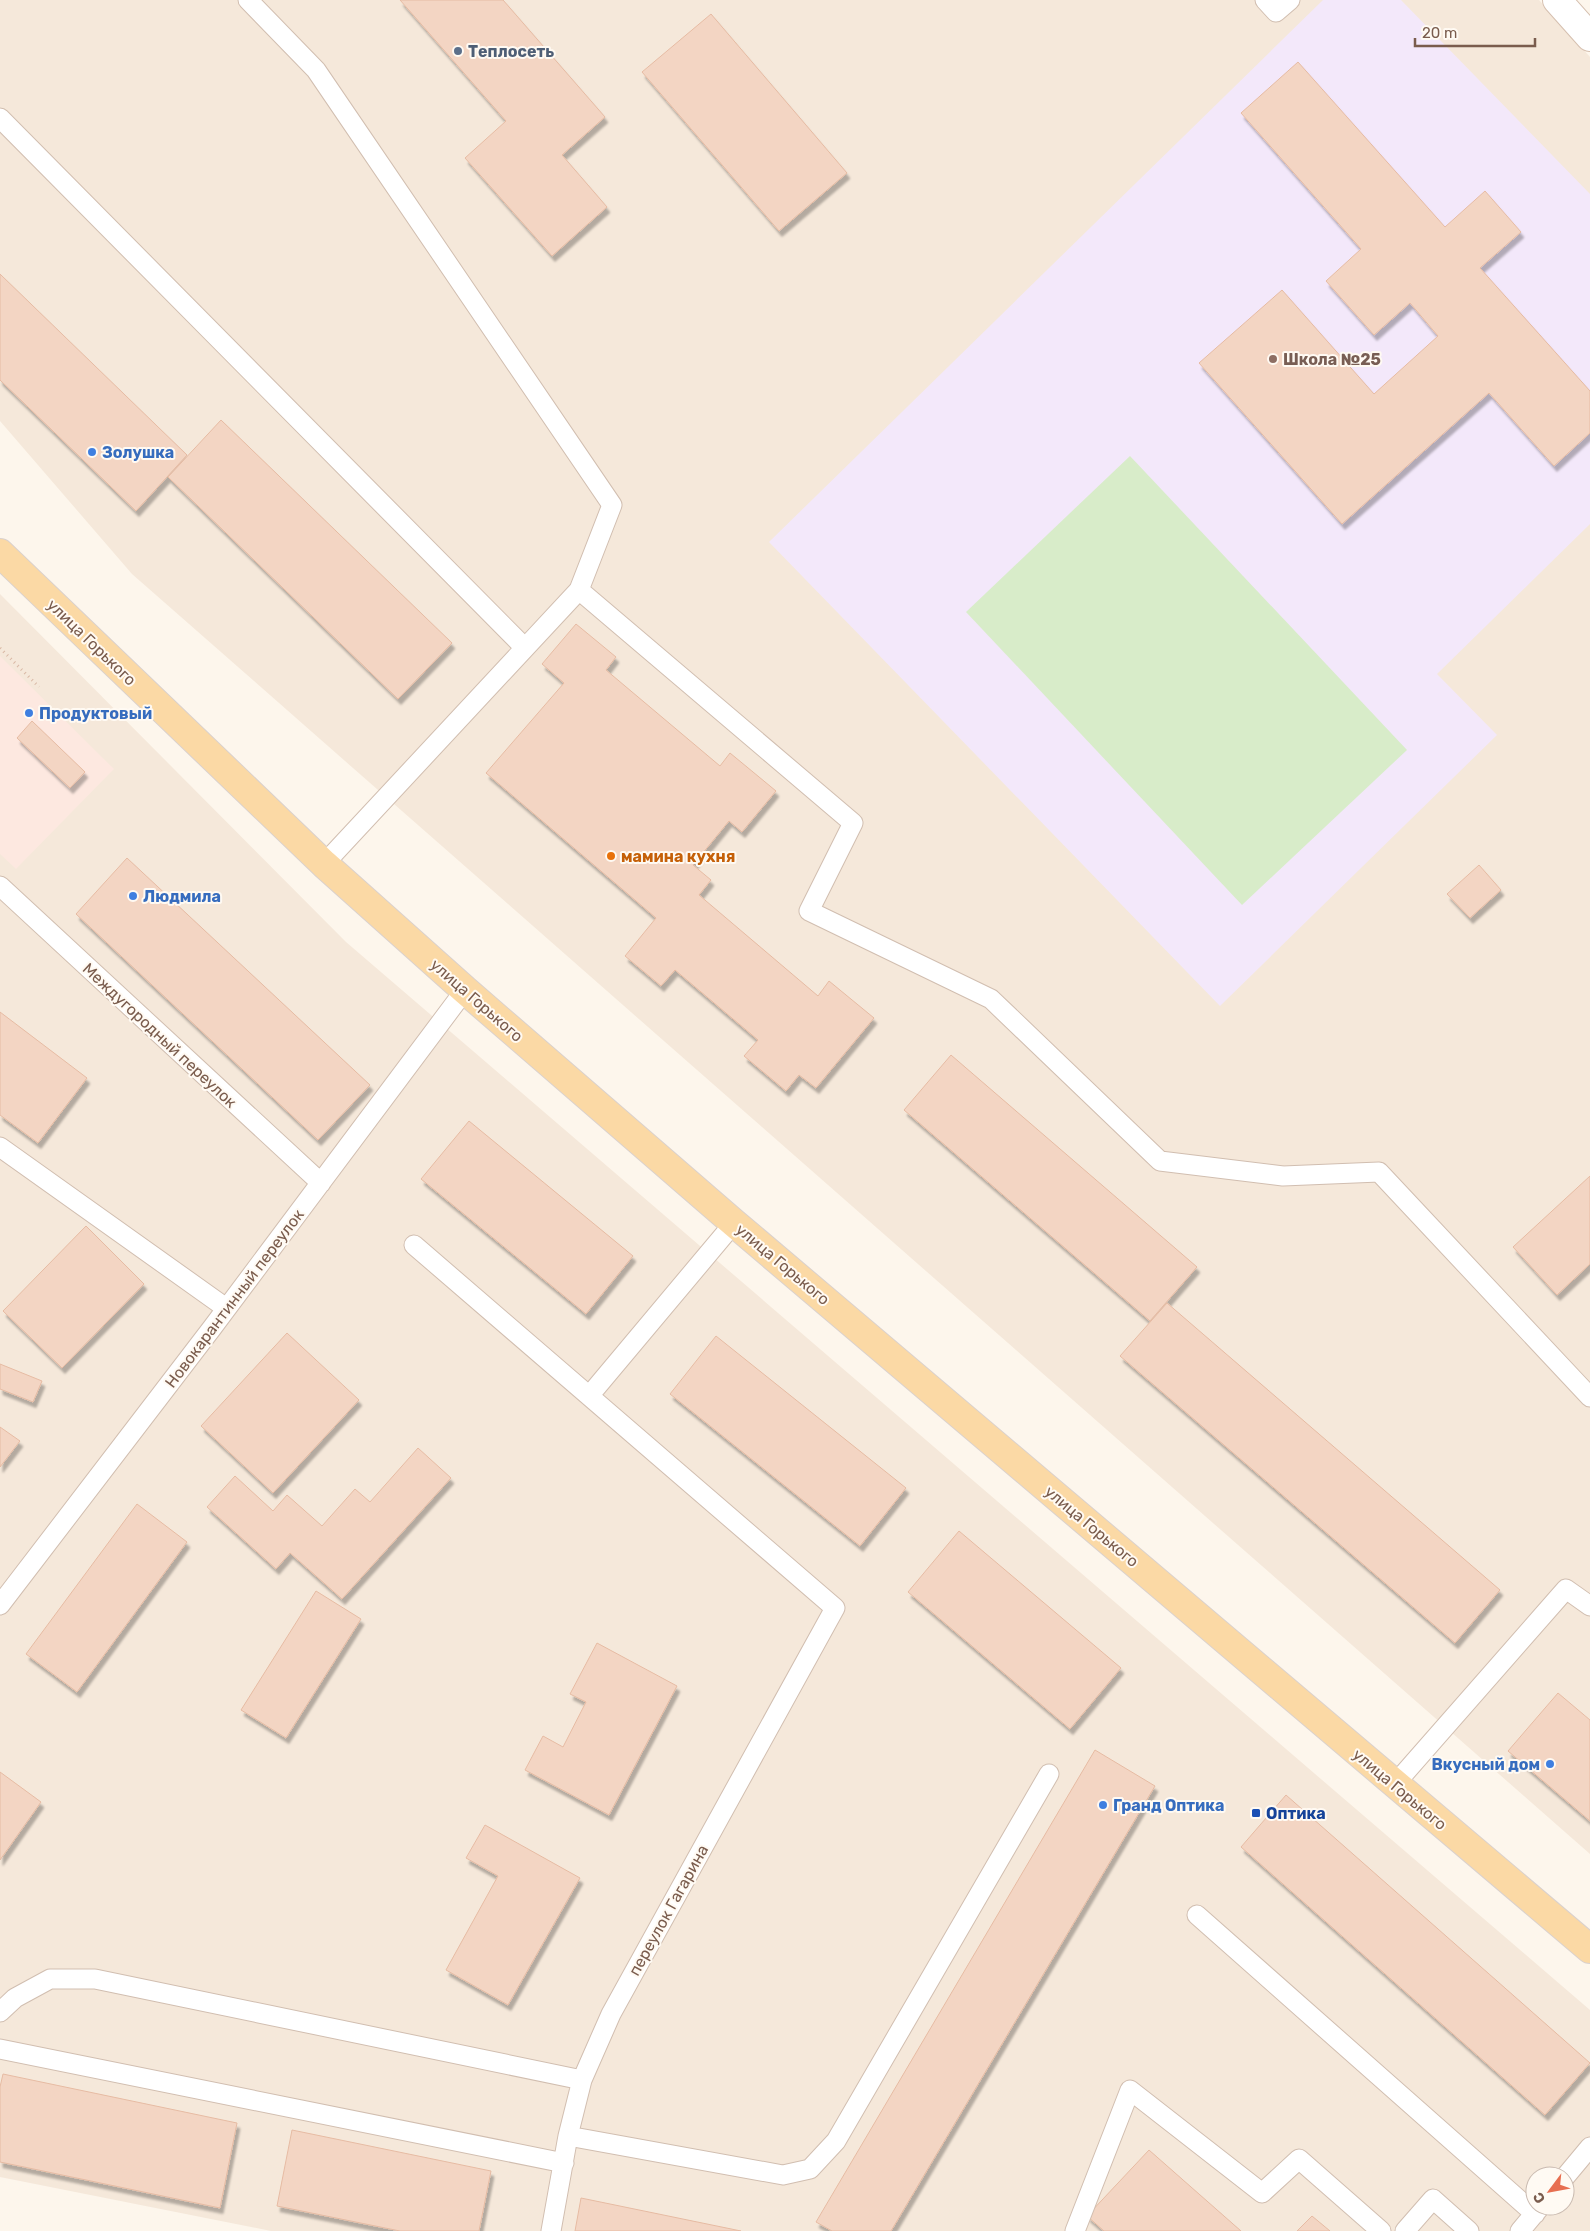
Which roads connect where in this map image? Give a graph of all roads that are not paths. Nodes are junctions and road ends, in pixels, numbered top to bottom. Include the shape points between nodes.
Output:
1 (248, 0) edge
2 (1265, 0) edge
3 (1290, 0) edge
4 (1557, 0) edge
5 (1590, 37) edge
6 (0, 118) edge
7 (0, 553) edge
8 (579, 590) junction
9 (524, 647) junction
10 (324, 864) junction
11 (0, 886) edge
12 (465, 990) junction
13 (0, 1147) edge
14 (321, 1183) junction
15 (734, 1223) junction
16 (414, 1245) dead end
17 (226, 1308) junction
18 (589, 1396) junction
19 (1590, 1396) edge
20 (0, 1604) edge
21 (1590, 1606) edge
22 (1049, 1774) dead end
23 (1395, 1784) junction
24 (1197, 1915) dead end
25 (1590, 1949) edge
26 (0, 2012) edge
27 (0, 2050) edge
28 (582, 2080) junction
29 (568, 2136) junction
30 (1590, 2147) edge
31 (564, 2163) junction
32 (1574, 2166) edge
33 (1525, 2199) edge
34 (1533, 2216) edge
35 (552, 2231) edge
36 (1075, 2231) edge
37 (1381, 2231) edge
38 (1405, 2231) edge
39 (1469, 2231) edge
40 (1520, 2231) edge

1 - 8 lane via 316,70 612,505
2 - 3 lane via 1276,12
4 - 5 main road
6 - 9 lane
7 - 10 main road, улица Горького
8 - 9 lane
8 - 19 lane via 853,823 809,911 991,999 1160,1161 1283,1176 1379,1172
9 - 10 lane
10 - 12 main road, улица Горького
11 - 14 lane, Междугородный переулок
12 - 14 lane, Новокарантинный переулок
12 - 15 main road, улица Горького
13 - 17 lane
14 - 17 lane, Новокарантинный переулок
15 - 18 lane
15 - 23 main road, улица Горького
16 - 18 lane
17 - 20 lane, Новокарантинный переулок
18 - 28 lane, переулок Гагарина via 835,1608 611,2014
21 - 23 lane via 1566,1589
22 - 29 lane via 836,2141 810,2169 783,2175
23 - 25 main road, улица Горького
24 - 33 lane
26 - 28 lane via 15,1998 50,1979 95,1979
27 - 31 lane
28 - 29 lane, переулок Гагарина
29 - 31 lane, переулок Гагарина
30 - 32 lane
31 - 35 lane, переулок Гагарина
34 - 40 lane
36 - 37 lane via 1130,2090 1262,2193 1299,2158
38 - 39 lane via 1433,2199

